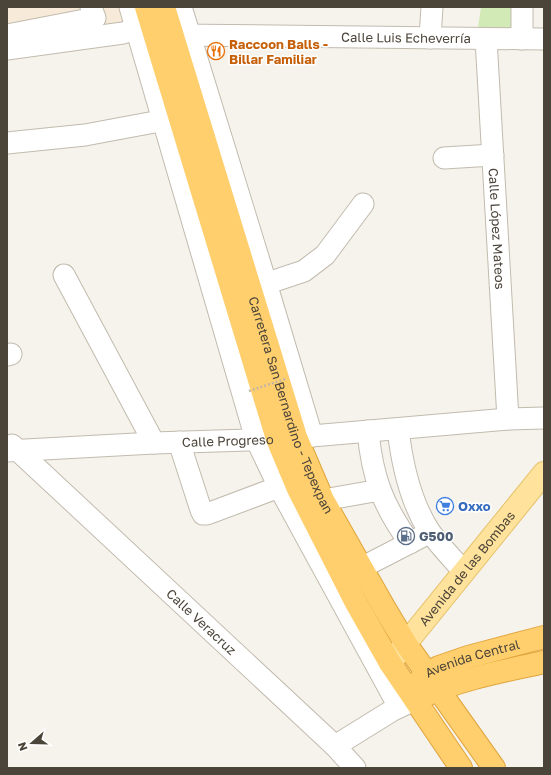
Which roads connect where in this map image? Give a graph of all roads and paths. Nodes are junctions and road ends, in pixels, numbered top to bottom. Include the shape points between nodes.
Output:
1 (91, 7) edge
2 (130, 7) edge
3 (164, 7) edge
4 (181, 7) edge
5 (432, 7) edge
6 (522, 7) edge
7 (145, 20) edge
8 (7, 35) edge
9 (181, 35) junction
10 (430, 38) junction
11 (486, 39) junction
12 (522, 39) junction
13 (544, 39) edge
14 (7, 49) edge
15 (171, 119) junction
16 (7, 143) edge
17 (493, 155) junction
18 (444, 158) dead end
19 (363, 204) dead end
20 (64, 275) dead end
21 (258, 286) junction
22 (285, 379) dead end
23 (250, 391) dead end
24 (544, 418) edge
25 (508, 419) junction
26 (398, 429) junction
27 (368, 431) junction
28 (285, 438) junction
29 (179, 442) junction
30 (154, 443) junction
31 (11, 447) edge
32 (544, 473) edge
33 (279, 487) junction
34 (380, 490) junction
35 (323, 500) junction
36 (430, 532) junction
37 (410, 543) junction
38 (361, 568) junction
39 (464, 572) junction
40 (544, 638) edge
41 (406, 644) junction
42 (544, 662) edge
43 (390, 663) junction
44 (433, 681) junction
45 (402, 703) junction
46 (335, 746) junction
47 (355, 768) edge
48 (461, 768) edge
49 (494, 768) edge

1 - 8 street via 95,18
2 - 7 street
3 - 9 highway, Carretera San Bernardino - Tepexpan
4 - 9 street
5 - 10 street
6 - 12 street
7 - 14 street via 123,33
7 - 15 highway, Carretera San Bernardino - Tepexpan
9 - 10 street, Calle Luis Echeverría
9 - 21 highway, Carretera San Bernardino - Tepexpan
10 - 11 street, Calle Luis Echeverría
11 - 12 street, Calle Luis Echeverría
11 - 17 street, Calle López Mateos
12 - 13 street, Calle Luis Echeverría
15 - 16 street via 85,135
15 - 28 highway, Carretera San Bernardino - Tepexpan
17 - 18 street
17 - 25 street, Calle López Mateos
19 - 21 street via 325,255 304,271
20 - 30 street
21 - 28 highway, Carretera San Bernardino - Tepexpan
22 - 23 path, bridge
24 - 25 street, Calle Progreso
25 - 26 street, Calle Progreso
26 - 27 street, Calle Progreso
26 - 36 street via 408,482
27 - 28 street, Calle Progreso
27 - 34 street via 374,471
28 - 29 street, Calle Progreso
28 - 33 street
28 - 35 highway, Carretera San Bernardino - Tepexpan
28 - 43 highway, Carretera San Bernardino - Tepexpan via 298,489 319,533
29 - 30 street, Calle Progreso
29 - 33 street via 204,514
30 - 31 street, Calle Progreso
31 - 46 street, Calle Veracruz
32 - 39 main road, Avenida de las Bombas
33 - 45 street
34 - 35 street
34 - 37 street via 398,526
35 - 38 highway, Carretera San Bernardino - Tepexpan
36 - 37 street
36 - 39 street
37 - 38 street
38 - 41 highway, Carretera San Bernardino - Tepexpan
39 - 41 main road, Avenida de las Bombas
40 - 44 highway, Avenida Central via 439,667
41 - 43 main road, Avenida de las Bombas
41 - 44 highway, Carretera San Bernardino - Tepexpan
42 - 44 highway, Avenida Central via 471,680
43 - 45 highway, Carretera San Bernardino - Tepexpan
44 - 45 highway, Avenida Central
44 - 49 highway, Carretera San Bernardino - Tepexpan
45 - 46 street
45 - 48 highway, Carretera San Bernardino - Tepexpan
46 - 47 street, Calle Veracruz

